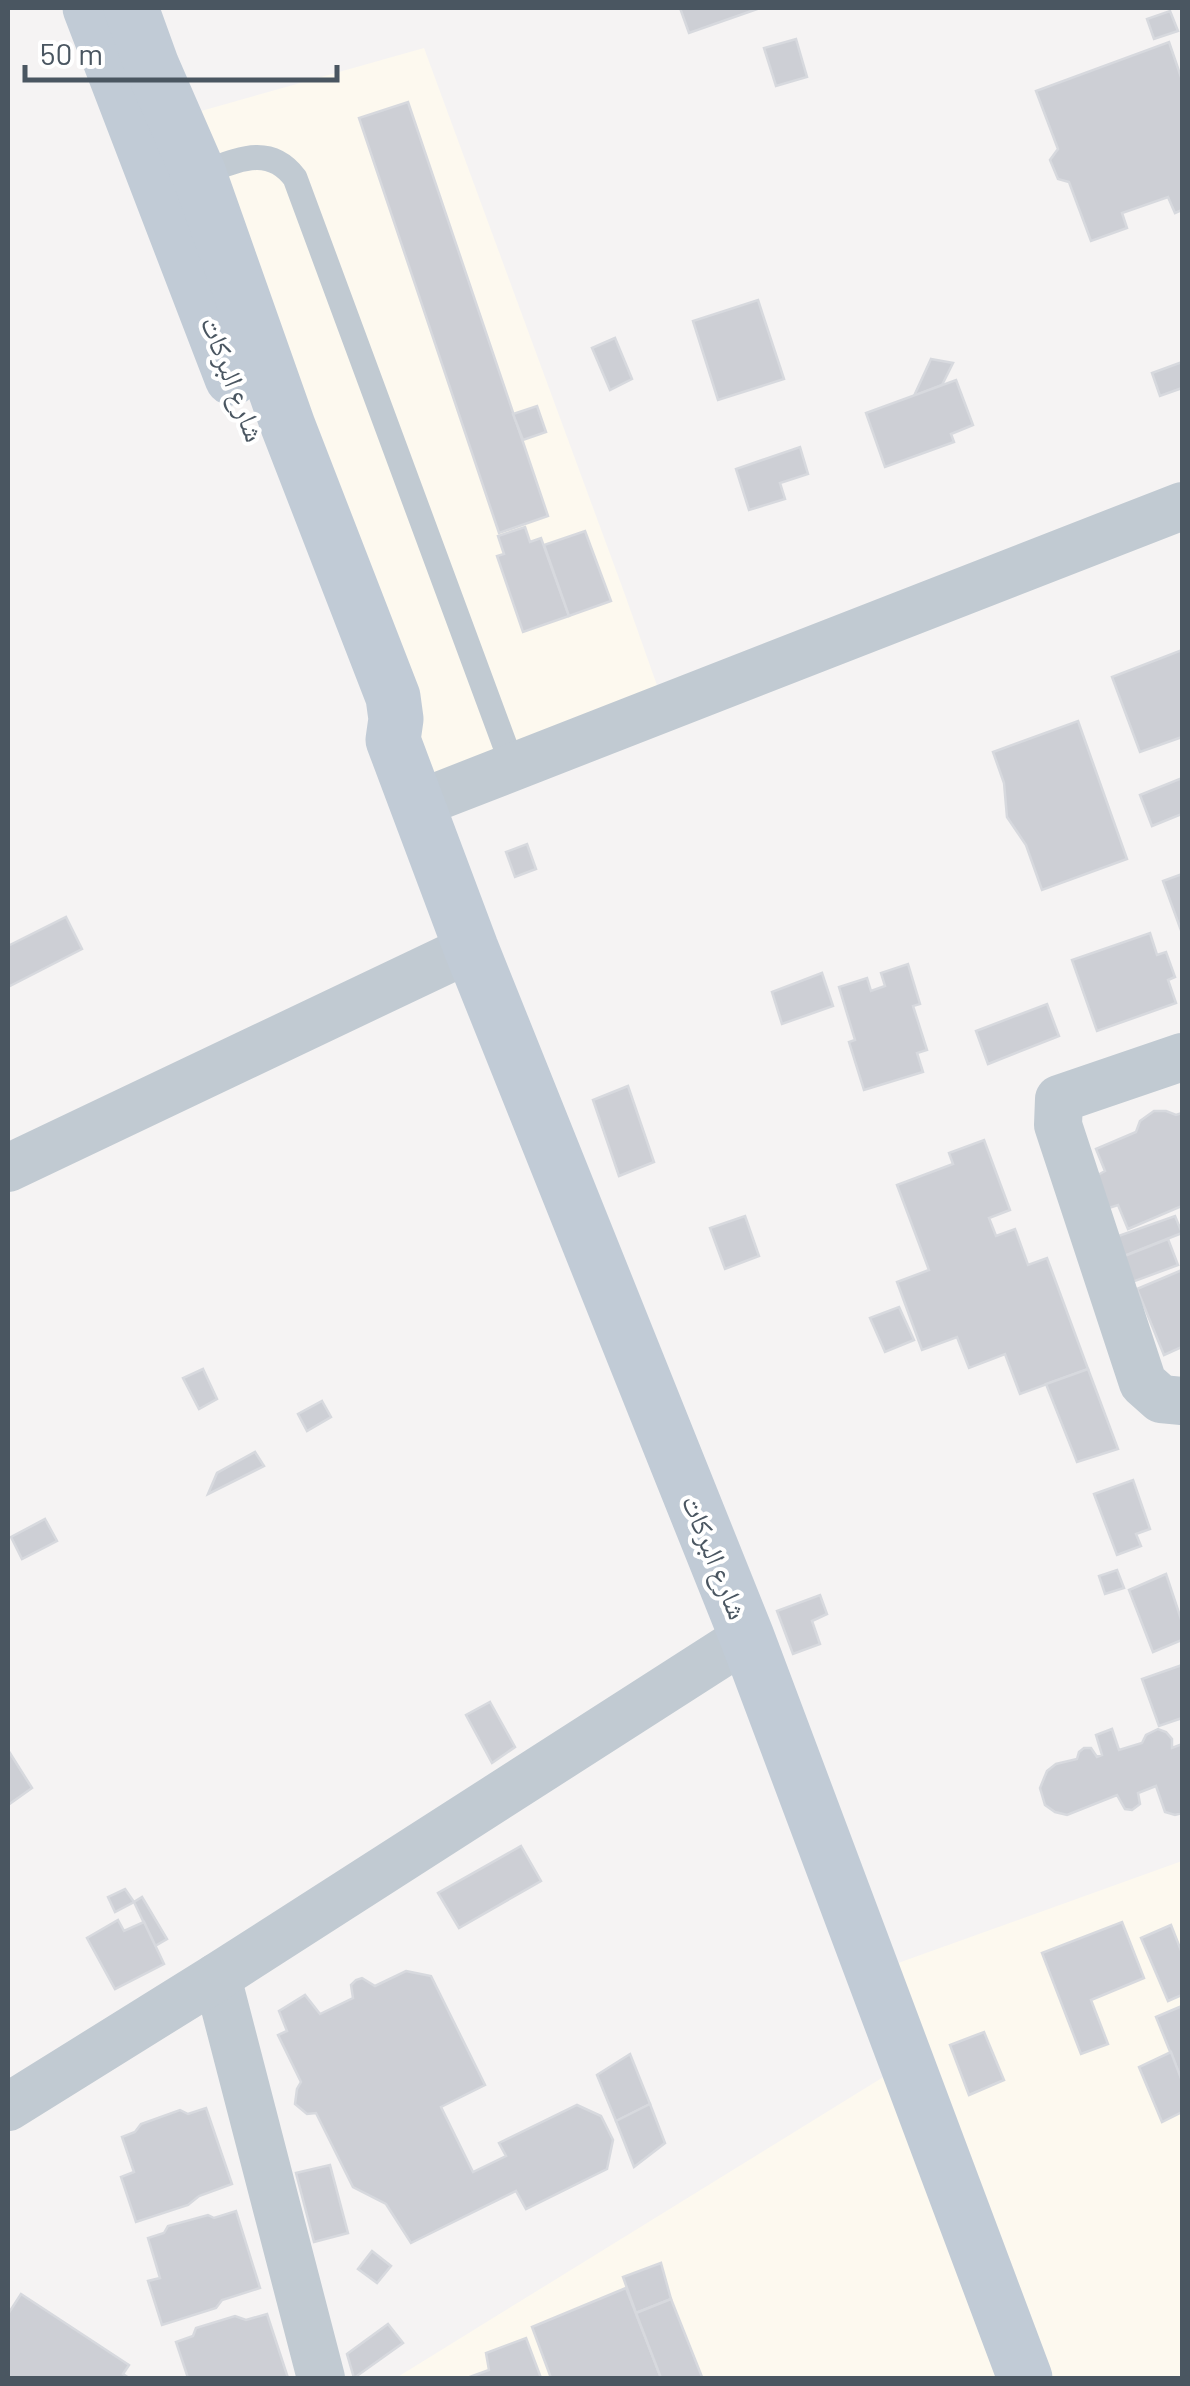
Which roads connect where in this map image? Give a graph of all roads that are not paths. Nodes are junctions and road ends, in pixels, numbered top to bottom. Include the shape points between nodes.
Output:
1 (90, 8) edge
2 (109, 8) edge
3 (131, 8) edge
4 (199, 174) junction
5 (1182, 506) edge
6 (393, 740) junction
7 (513, 767) junction
8 (418, 804) junction
9 (471, 948) junction
10 (1182, 1057) edge
11 (8, 1168) edge
12 (1172, 1400) edge
13 (747, 1637) junction
14 (217, 1978) junction
15 (8, 2107) edge
16 (322, 2378) edge
17 (1024, 2378) edge

1 - 6 street, شارع البركات via 370,717
2 - 4 street via 177,173
3 - 4 street, شارع البركات
4 - 6 street, شارع البركات via 392,697
4 - 7 lane via 264,158 278,161 294,178
5 - 7 street
6 - 8 street, شارع البركات
7 - 8 street
8 - 9 street, شارع البركات
9 - 11 street
9 - 13 street, شارع البركات
10 - 12 street via 1060,1099 1058,1125 1144,1383
13 - 14 street
13 - 17 street, شارع البركات
14 - 15 street
14 - 16 street

